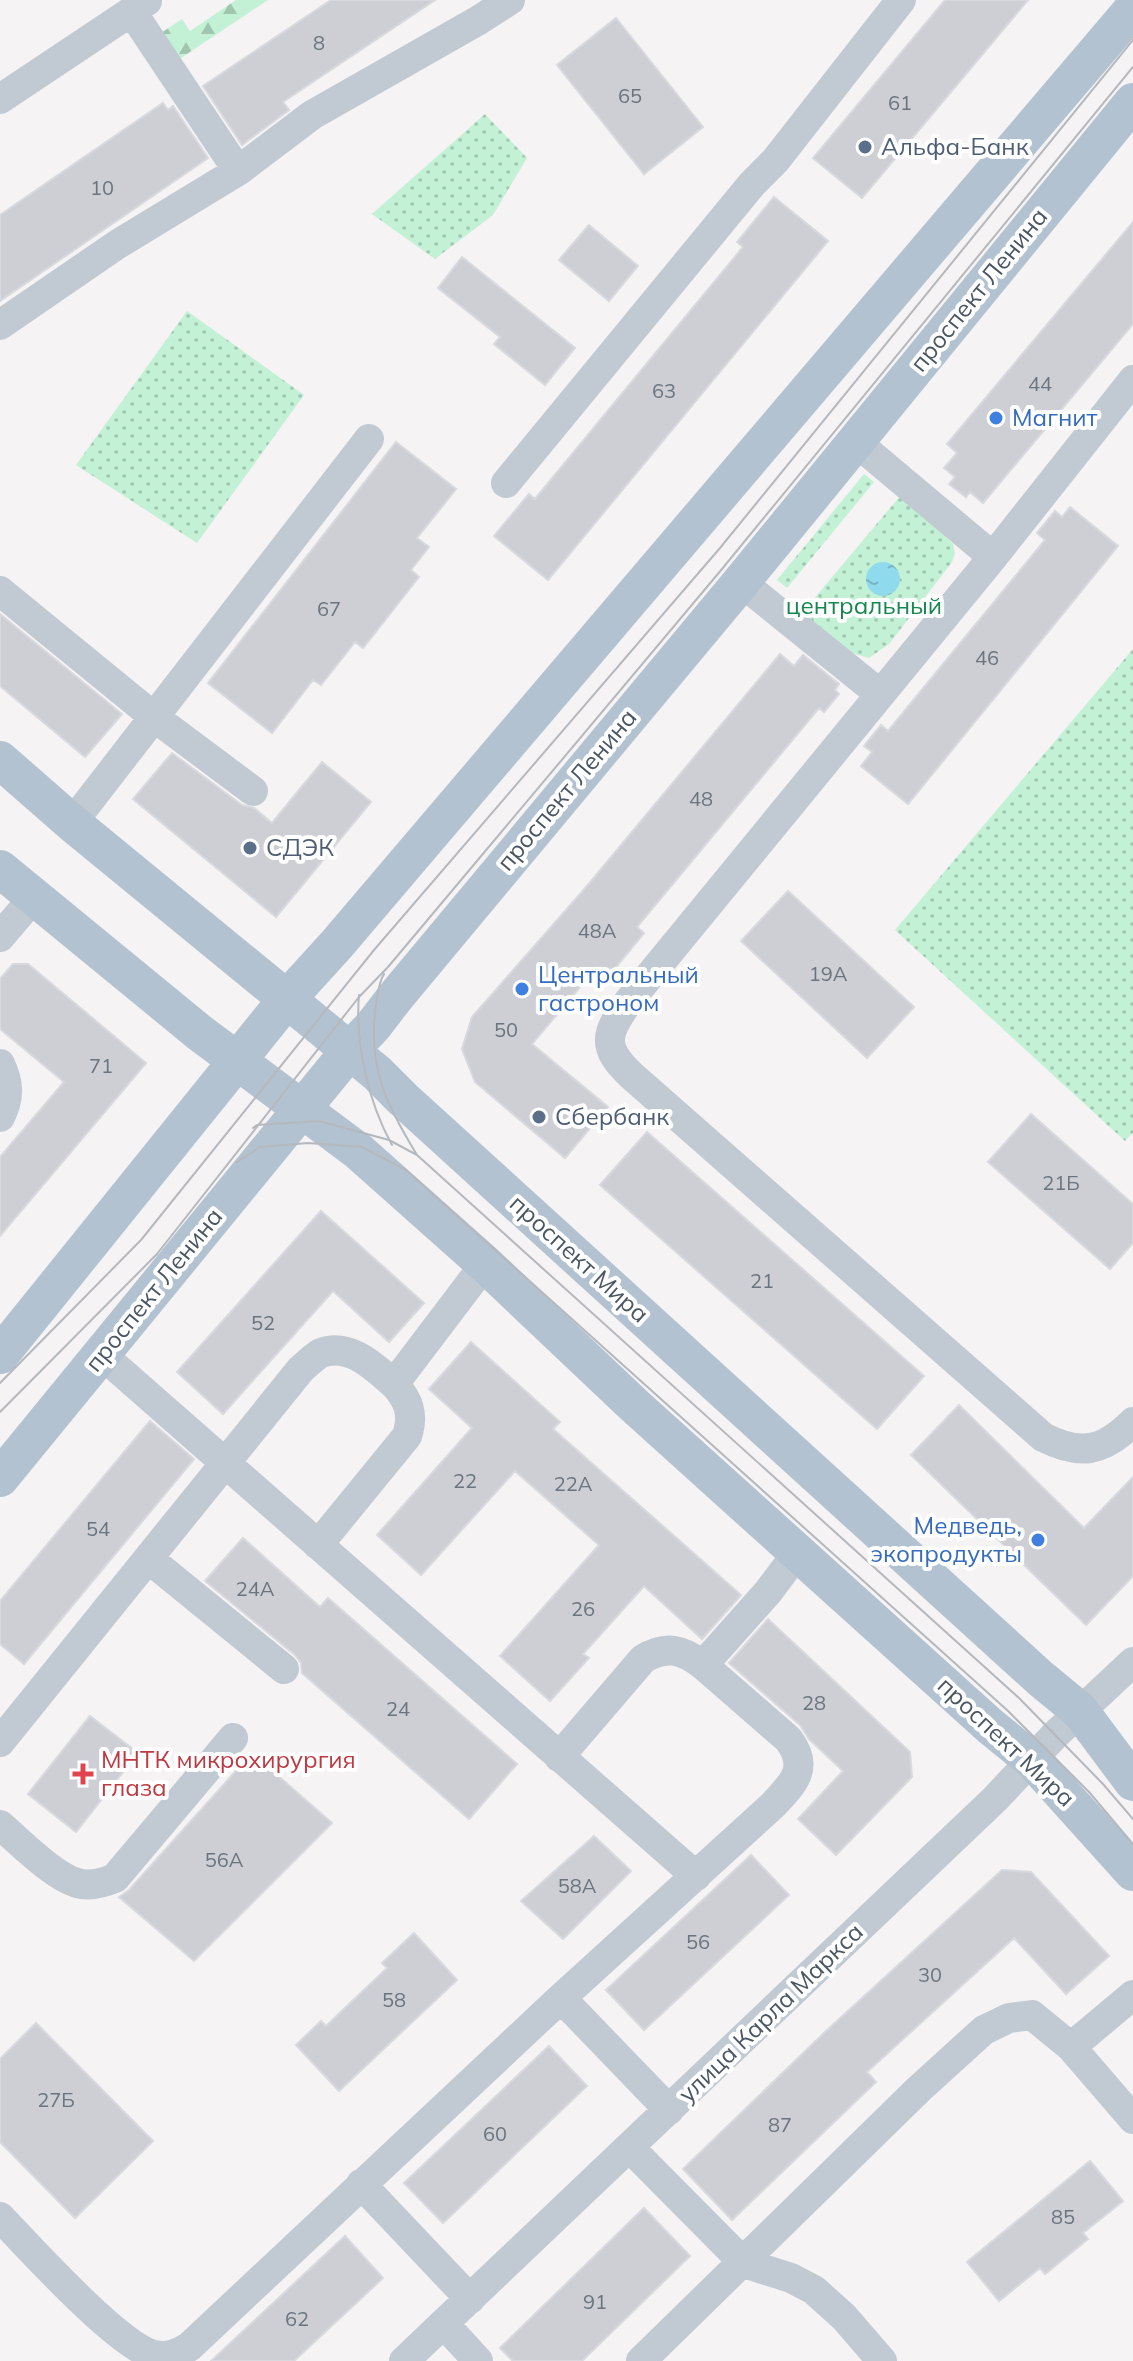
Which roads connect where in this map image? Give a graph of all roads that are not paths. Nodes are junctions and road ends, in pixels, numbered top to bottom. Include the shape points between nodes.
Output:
1 (510, 0) edge
2 (901, 0) edge
3 (140, 6) edge
4 (1133, 9) edge
5 (0, 99) edge
6 (1133, 102) edge
7 (238, 171) junction
8 (0, 325) edge
9 (1133, 380) edge
10 (369, 439) dead end
11 (856, 442) junction
12 (506, 483) dead end
13 (993, 557) junction
14 (741, 582) junction
15 (0, 591) edge
16 (880, 694) junction
17 (154, 717) junction
18 (0, 760) edge
19 (253, 791) dead end
20 (72, 823) junction
21 (0, 869) edge
22 (34, 897) junction
23 (0, 937) edge
24 (287, 999) junction
25 (351, 1049) junction
26 (235, 1061) junction
27 (0, 1064) edge
28 (303, 1109) junction
29 (0, 1117) edge
30 (485, 1264) junction
31 (101, 1354) junction
32 (0, 1355) edge
33 (394, 1384) junction
34 (1133, 1422) edge
35 (226, 1464) junction
36 (0, 1478) edge
37 (318, 1545) junction
38 (798, 1552) junction
39 (149, 1559) junction
40 (1133, 1662) edge
41 (703, 1665) junction
42 (284, 1669) dead end
43 (1080, 1711) junction
44 (233, 1738) dead end
45 (0, 1742) edge
46 (559, 1757) junction
47 (1033, 1761) junction
48 (1133, 1782) edge
49 (0, 1825) edge
50 (1133, 1872) edge
51 (696, 1876) junction
52 (1133, 1995) edge
53 (561, 1998) junction
54 (1071, 2047) junction
55 (669, 2110) junction
56 (1133, 2119) edge
57 (630, 2148) junction
58 (361, 2184) junction
59 (0, 2217) edge
60 (744, 2263) junction
61 (470, 2299) junction
62 (444, 2324) junction
63 (404, 2361) edge
64 (478, 2361) edge
65 (641, 2361) edge
66 (882, 2361) edge

1 - 7 street via 312,115
2 - 12 street via 775,161
3 - 5 street
3 - 7 street
4 - 24 main road
6 - 11 main road, проспект Ленина
7 - 8 street
9 - 13 street
10 - 17 street
11 - 13 street
11 - 14 main road, проспект Ленина
13 - 16 street
14 - 16 street
14 - 25 main road, проспект Ленина
15 - 17 street
16 - 34 street via 629,1001 613,1023 608,1044 632,1076 1043,1437 1078,1451 1123,1432
17 - 19 street
17 - 20 street
18 - 20 main road, проспект Мира
20 - 24 main road, проспект Мира
21 - 22 main road, проспект Мира
22 - 23 street
22 - 26 main road, проспект Мира
24 - 25 main road, проспект Мира
24 - 26 main road
25 - 28 main road, проспект Ленина
25 - 43 main road, проспект Мира
26 - 28 main road, проспект Мира
26 - 32 main road
27 - 29 street via 8,1093
28 - 30 main road, проспект Мира
28 - 31 main road, проспект Ленина
30 - 33 street
30 - 38 main road, проспект Мира
31 - 35 street
31 - 36 main road, проспект Ленина
33 - 35 street via 347,1352 322,1353 301,1369
33 - 37 street via 406,1396 411,1423 407,1436
35 - 37 street
35 - 39 street
37 - 46 street
38 - 41 street
38 - 47 main road, проспект Мира
39 - 42 street
39 - 45 street
40 - 43 street, улица Карла Маркса
41 - 46 street via 675,1649 657,1650 643,1659
41 - 51 street via 788,1739 800,1762 789,1789
43 - 47 street, улица Карла Маркса
43 - 48 main road, проспект Мира
44 - 49 street via 115,1878 103,1883 77,1883 60,1874
46 - 51 street
47 - 50 main road, проспект Мира
47 - 55 street, улица Карла Маркса
51 - 53 street
52 - 54 street
53 - 55 street
53 - 58 street
54 - 56 street
54 - 60 street via 1032,2015 984,2030
55 - 57 street, улица Карла Маркса
57 - 60 street
57 - 61 street, улица Карла Маркса
58 - 59 street via 174,2356 151,2354 127,2339
58 - 61 street
60 - 65 street
60 - 66 street via 814,2290
61 - 62 street, улица Карла Маркса
62 - 63 street, улица Карла Маркса
62 - 64 street

